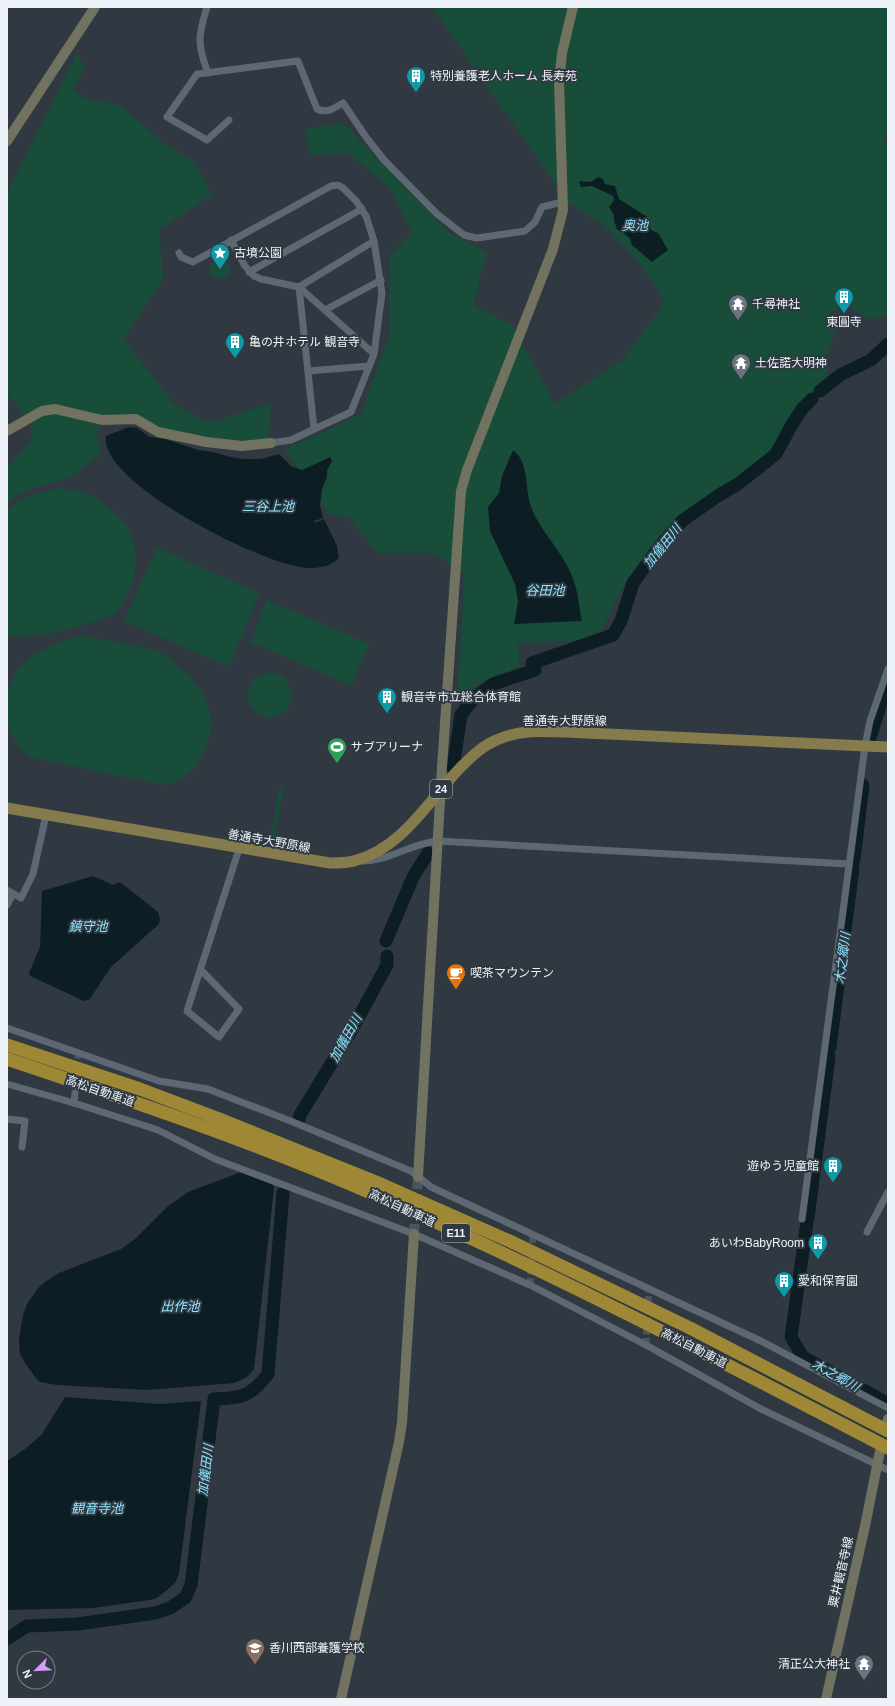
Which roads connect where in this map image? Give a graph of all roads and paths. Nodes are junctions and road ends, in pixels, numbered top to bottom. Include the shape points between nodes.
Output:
1 (95, 7) edge
2 (207, 7) edge
3 (573, 7) edge
4 (208, 73) junction
5 (229, 120) dead end
6 (7, 141) edge
7 (562, 202) junction
8 (362, 209) junction
9 (231, 240) junction
10 (374, 241) junction
11 (179, 253) dead end
12 (249, 272) junction
13 (381, 280) junction
14 (299, 287) junction
15 (325, 310) junction
16 (374, 354) junction
17 (369, 366) junction
18 (308, 371) junction
19 (314, 428) junction
20 (7, 431) edge
21 (271, 443) joint
22 (888, 669) edge
23 (865, 746) junction
24 (888, 747) edge
25 (441, 789) junction
26 (7, 808) edge
27 (46, 815) junction
28 (438, 841) junction
29 (240, 849) junction
30 (356, 861) junction
31 (849, 864) junction
32 (10, 892) edge
33 (7, 905) edge
34 (201, 970) junction
35 (7, 1028) edge
36 (7, 1045) edge
37 (7, 1059) edge
38 (7, 1084) edge
39 (75, 1094) dead end
40 (74, 1103) junction
41 (7, 1119) edge
42 (22, 1147) dead end
43 (418, 1177) junction
44 (888, 1192) edge
45 (802, 1219) dead end
46 (867, 1232) dead end
47 (414, 1234) junction
48 (888, 1408) edge
49 (888, 1424) edge
50 (884, 1449) edge
51 (877, 1464) junction
52 (888, 1470) edge
53 (341, 1699) edge
54 (826, 1699) edge

1 - 6 street
2 - 4 street via 200,30 200,53
3 - 7 street via 562,53 559,82
4 - 5 street via 197,74 167,117 207,140
4 - 7 street via 298,62 317,109 328,112 343,103 384,160 437,214 464,235 476,238 525,231 535,222 542,207
7 - 25 street via 559,232 461,490
8 - 9 street via 343,188 338,185 331,186
8 - 10 street
8 - 12 street
9 - 11 street via 193,262 181,257
9 - 12 street
10 - 13 street
10 - 14 street
12 - 14 street via 261,279
13 - 15 street
13 - 16 street via 382,293
14 - 15 street
14 - 18 street
15 - 16 street
16 - 17 street
17 - 18 street
17 - 19 street via 351,412
18 - 19 street
19 - 21 street via 291,440
20 - 21 street via 42,411 55,409 102,420 136,419 158,432 206,442 242,446
22 - 23 street via 870,721
23 - 24 main road, 善通寺大野原線 / 24
23 - 25 main road, 善通寺大野原線 / 24 via 534,731 515,733 482,748
23 - 31 street
25 - 28 street
25 - 30 main road, 善通寺大野原線 / 24 via 406,830 392,842 376,853
26 - 27 main road, 善通寺大野原線 / 24
27 - 29 main road, 善通寺大野原線 / 24
27 - 32 street via 33,874 21,898
28 - 30 street via 427,842 373,861
28 - 31 street
28 - 43 street
29 - 30 main road, 善通寺大野原線 / 24 via 318,862
29 - 34 street
31 - 45 street
32 - 33 street
34 - 34 street via 187,1010 219,1037 239,1009
35 - 43 street via 78,1055 159,1081 208,1089 411,1171
36 - 49 highway, 高松自動車道 / E11 via 140,1089 376,1182 499,1236
37 - 50 highway, 高松自動車道 / E11 via 216,1131 370,1193 682,1341
38 - 40 street
39 - 40 street
40 - 47 street via 158,1130 215,1159
41 - 42 street via 25,1121
43 - 48 street via 432,1187 763,1342
44 - 46 street
47 - 51 street via 530,1285 761,1409
47 - 53 street via 400,1442
50 - 51 street, 粟井観音寺線
51 - 52 street
51 - 54 street, 粟井観音寺線

